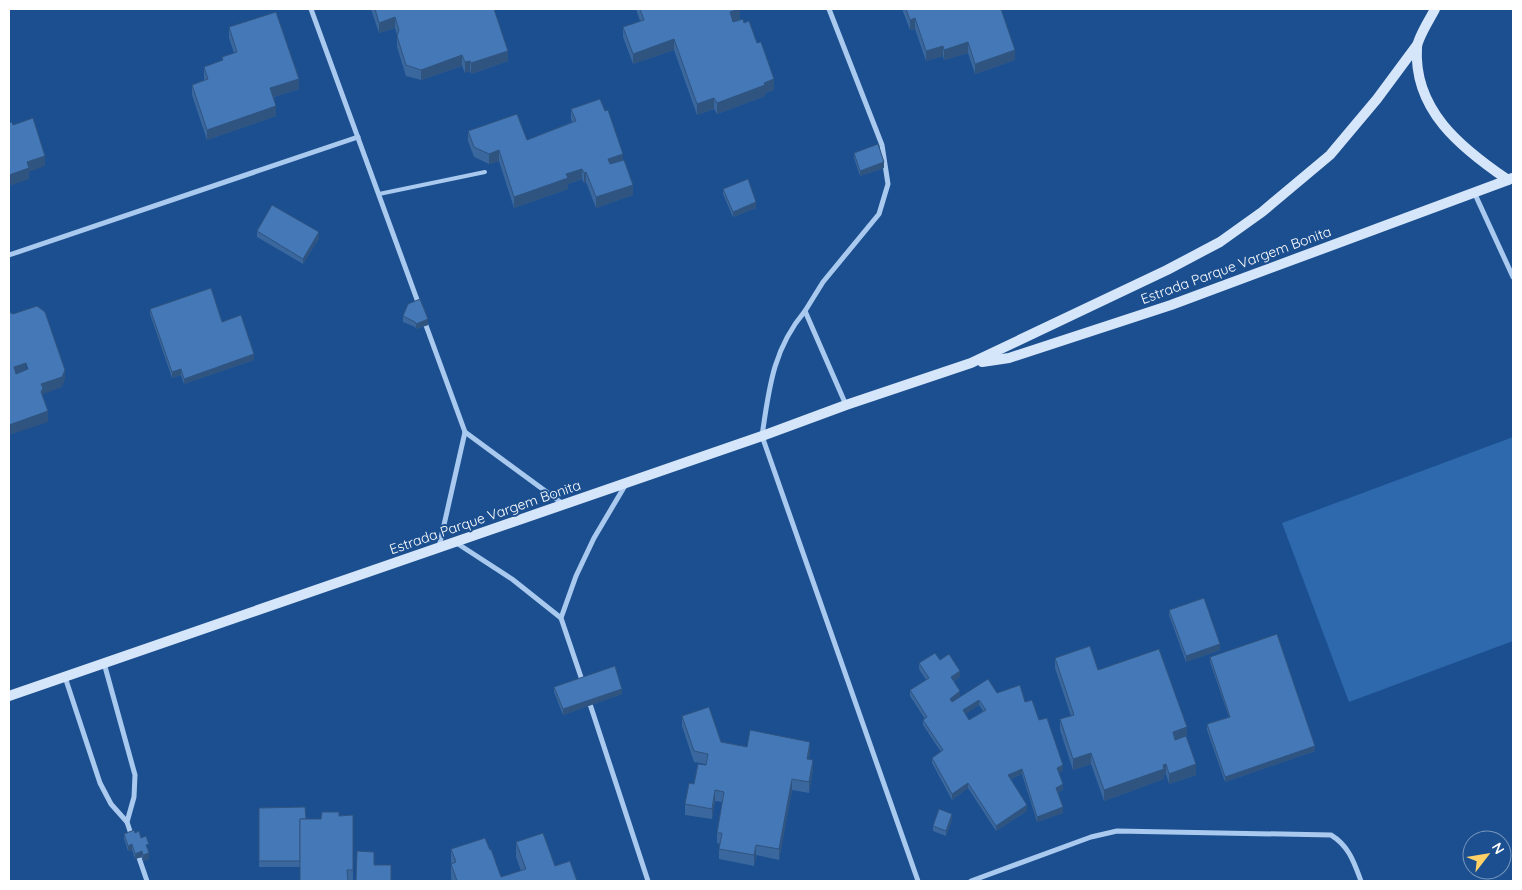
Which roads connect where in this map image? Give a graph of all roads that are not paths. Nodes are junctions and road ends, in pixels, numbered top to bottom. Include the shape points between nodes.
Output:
1 (311, 9) edge
2 (829, 9) edge
3 (1435, 9) edge
4 (1417, 45) junction
5 (358, 137) junction
6 (485, 172) dead end
7 (1511, 179) edge
8 (1474, 191) junction
9 (378, 194) junction
10 (9, 255) edge
11 (1513, 277) edge
12 (805, 310) junction
13 (971, 363) junction
14 (846, 405) junction
15 (465, 432) junction
16 (762, 436) junction
17 (627, 483) junction
18 (563, 504) junction
19 (455, 542) junction
20 (439, 547) junction
21 (561, 618) junction
22 (104, 663) junction
23 (65, 677) junction
24 (584, 687) edge
25 (9, 696) edge
26 (587, 696) edge
27 (127, 822) junction
28 (133, 839) edge
29 (136, 848) edge
30 (147, 881) edge
31 (648, 881) edge
32 (918, 881) edge
33 (971, 881) edge
34 (1361, 881) edge

1 - 5 street
2 - 12 street via 882,146 888,184 878,214 823,282
3 - 4 main road, Estrada Parque Vargem Bonita
4 - 7 main road via 1419,83 1441,123 1479,160
4 - 13 main road, Estrada Parque Vargem Bonita via 1330,155 1262,212 1220,242
5 - 9 street
5 - 10 street
6 - 9 lane
7 - 8 main road, Estrada Parque Vargem Bonita
8 - 11 street
8 - 13 main road, Estrada Parque Vargem Bonita via 1171,305 1009,358
9 - 15 street
12 - 14 street
12 - 16 street via 782,346 770,382
13 - 14 main road, Estrada Parque Vargem Bonita
14 - 16 main road, Estrada Parque Vargem Bonita
15 - 18 street
15 - 20 street
16 - 17 main road, Estrada Parque Vargem Bonita
16 - 32 street
17 - 18 main road, Estrada Parque Vargem Bonita
17 - 21 street via 594,538
18 - 19 main road, Estrada Parque Vargem Bonita
19 - 20 main road, Estrada Parque Vargem Bonita
19 - 21 street via 512,579
20 - 22 main road, Estrada Parque Vargem Bonita
21 - 24 street
22 - 23 main road, Estrada Parque Vargem Bonita
22 - 27 street via 135,775 134,797
23 - 25 main road, Estrada Parque Vargem Bonita
23 - 27 street via 100,783 111,804
26 - 31 street
27 - 28 street
29 - 30 street
33 - 34 street via 1091,836 1117,831 1331,835 1347,848

